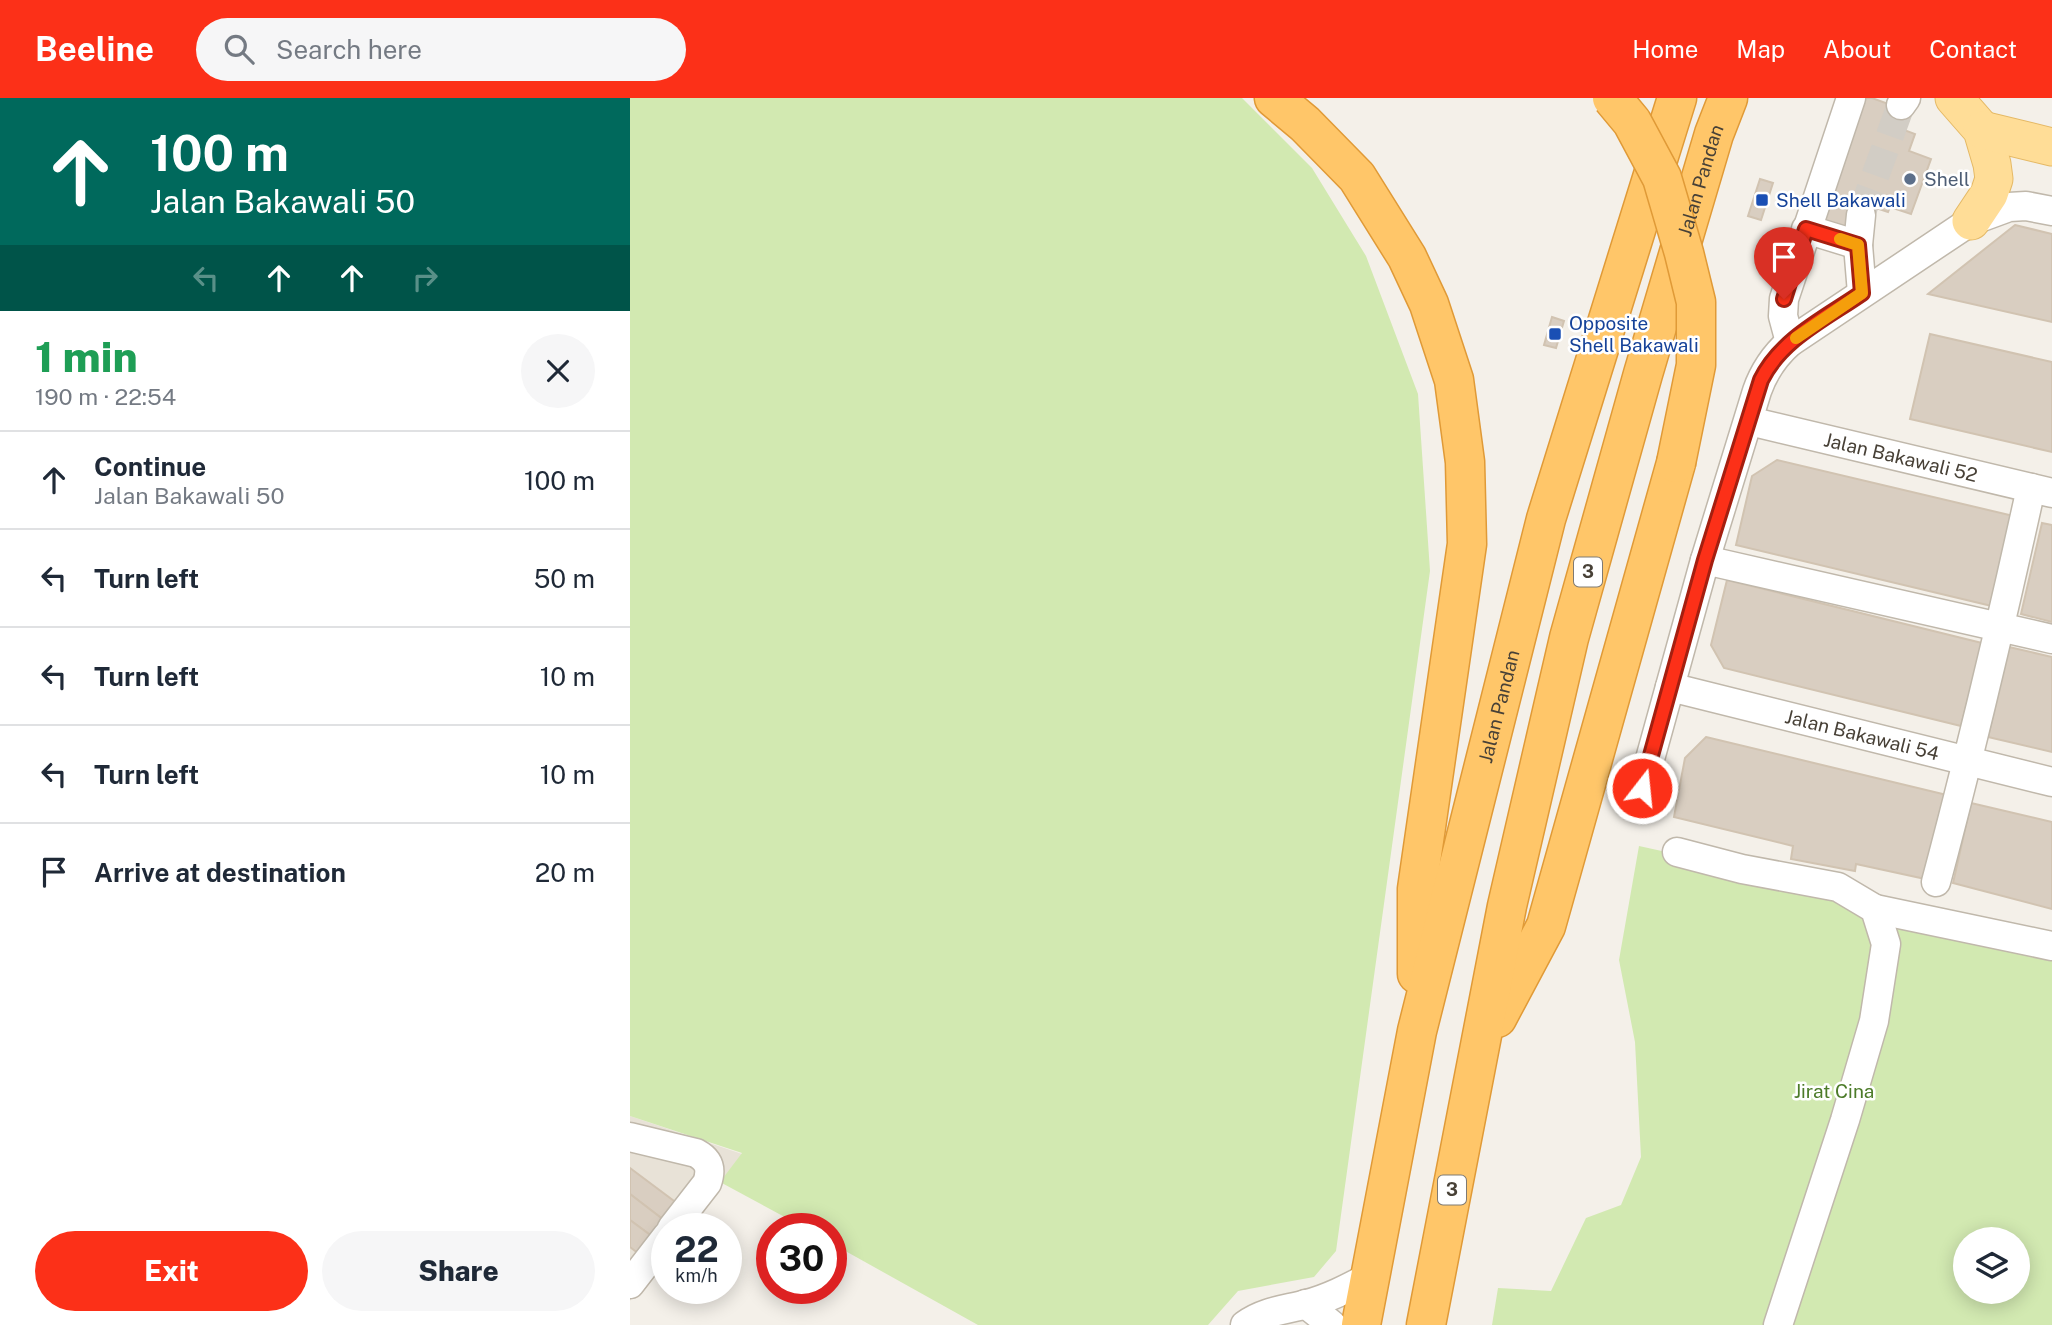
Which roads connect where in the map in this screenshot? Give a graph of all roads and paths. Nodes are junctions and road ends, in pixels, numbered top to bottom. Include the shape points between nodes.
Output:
1 (1275, 98) edge
2 (1612, 98) edge
3 (1677, 98) edge
4 (1728, 98) edge
5 (1851, 98) edge
6 (1959, 100) edge
7 (1982, 130) junction
8 (2052, 147) edge
9 (2052, 211) edge
10 (1861, 215) tunnel mouth
11 (1971, 221) junction
12 (1806, 229) junction
13 (1858, 245) junction
14 (1862, 293) junction
15 (1790, 342) junction
16 (1749, 421) junction
17 (2041, 490) edge
18 (1705, 560) junction
19 (2000, 627) junction
20 (2052, 639) edge
21 (1671, 687) junction
22 (1968, 761) junction
23 (2052, 782) edge
24 (1642, 788) dead end
25 (1677, 852) dead end
26 (1936, 882) dead end
27 (1875, 909) junction
28 (2052, 946) edge
29 (1417, 1031) junction
30 (1477, 1054) junction
31 (630, 1137) edge
32 (683, 1213) edge
33 (651, 1257) edge
34 (1371, 1276) junction
35 (630, 1284) edge
36 (1306, 1304) junction
37 (1782, 1323) edge
38 (1245, 1325) edge
39 (1332, 1325) edge
40 (1361, 1325) edge
41 (1426, 1325) edge

1 - 29 highway via 1357,177 1407,257 1429,304 1454,380 1465,462 1467,544 1417,889
2 - 30 highway, bridge via 1632,122 1662,178 1696,302 1696,365 1676,463 1546,926
3 - 29 highway, Jalan Pandan via 1546,519
4 - 30 highway, Jalan Pandan / 3 via 1643,374 1569,638
5 - 12 street
6 - 7 main road
7 - 8 main road
7 - 11 main road via 1994,179
9 - 11 street via 2010,207
10 - 13 street
11 - 14 street
12 - 13 street
12 - 15 street via 1784,299
13 - 14 street
14 - 15 street
15 - 16 street via 1766,369
16 - 17 street, Jalan Bakawali 52
16 - 18 street
17 - 19 street
18 - 19 street
18 - 21 street
19 - 20 street
19 - 22 street
21 - 22 street, Jalan Bakawali 54
21 - 24 street
22 - 23 street, Jalan Bakawali 54
22 - 26 street
25 - 27 street via 1838,887
27 - 28 street
27 - 37 street via 1886,944 1874,1021
29 - 34 highway, Jalan Pandan
30 - 41 highway, Jalan Pandan / 3
31 - 32 street via 704,1158 710,1175
33 - 35 street
34 - 36 street
34 - 40 highway, Jalan Pandan
36 - 38 street via 1277,1310
36 - 39 street

